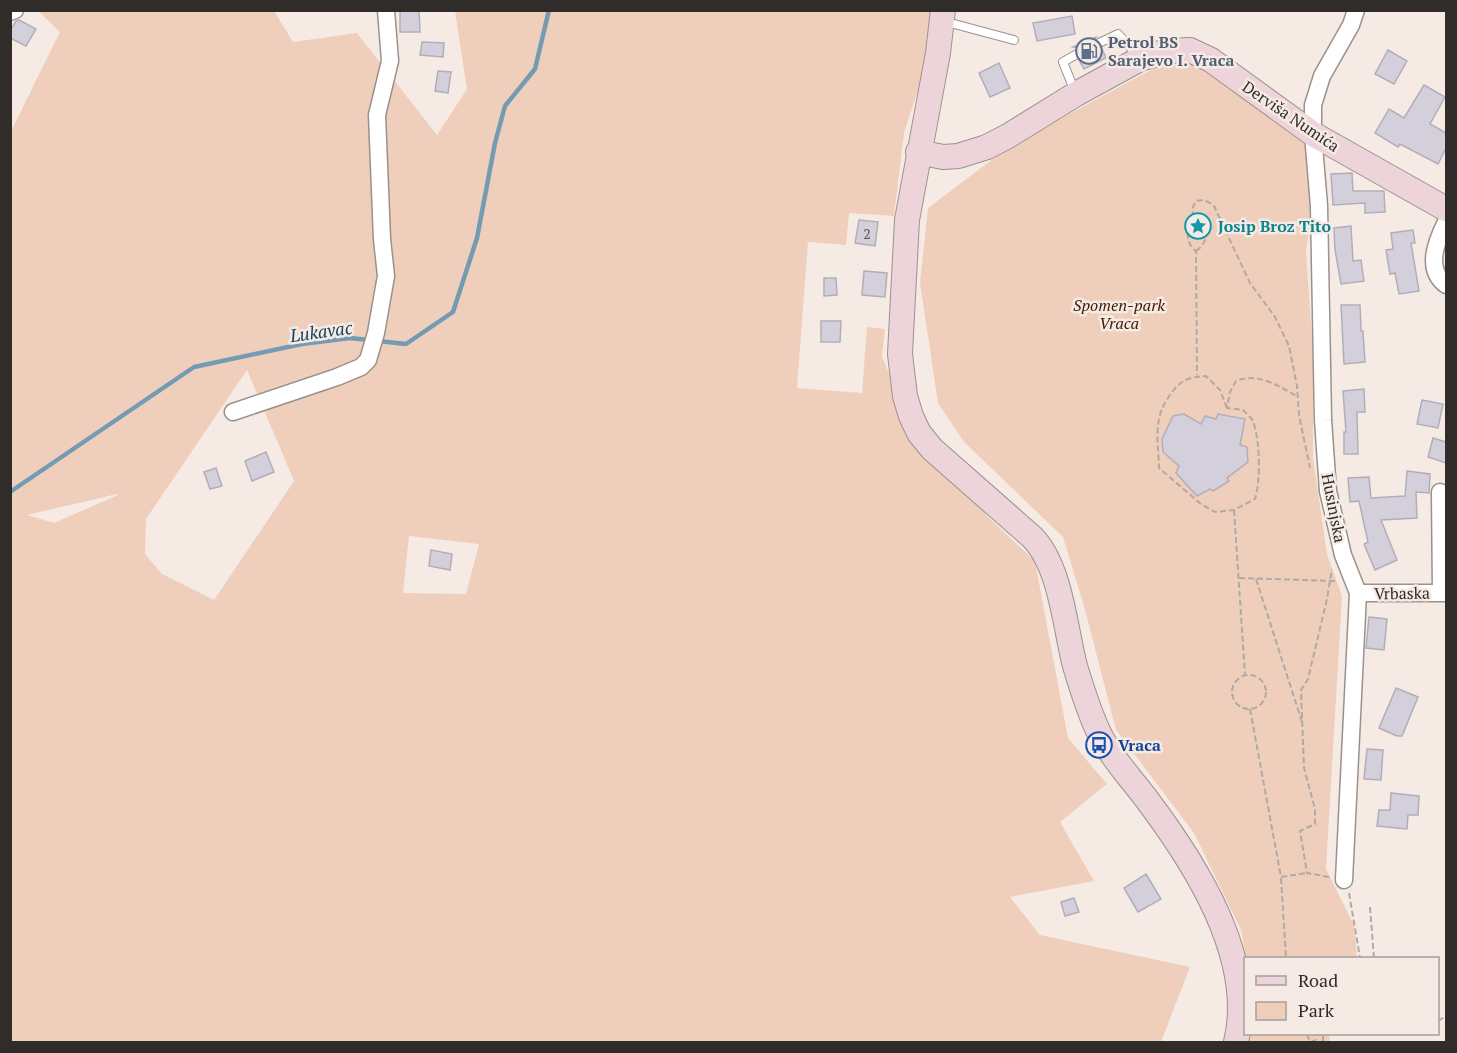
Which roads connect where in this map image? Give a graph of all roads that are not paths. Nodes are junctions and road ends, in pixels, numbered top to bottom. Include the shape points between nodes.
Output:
1 (15, 10) edge
2 (386, 10) edge
3 (1356, 10) edge
4 (10, 12) edge
5 (943, 16) edge
6 (1014, 40) dead end
7 (1099, 43) dead end
8 (1077, 54) dead end
9 (1140, 59) junction
10 (1076, 94) junction
11 (1313, 134) junction
12 (918, 152) junction
13 (1446, 208) edge
14 (1446, 222) edge
15 (1446, 285) edge
16 (234, 412) dead end
17 (1440, 492) dead end
18 (1358, 593) junction
19 (1444, 593) edge
20 (1344, 880) road end
21 (1236, 1042) edge

1 - 4 street
2 - 16 street via 390,61 377,114 386,276 368,360 361,367
3 - 11 street, Husinjska via 1322,76 1313,105
5 - 6 lane
5 - 12 main road
7 - 9 lane via 1118,34
8 - 10 lane via 1063,62
9 - 10 main road, Derviša Numića
9 - 11 main road, Derviša Numića via 1167,51 1190,50 1204,56
10 - 12 main road, Derviša Numića via 987,147 958,156
11 - 13 main road, Derviša Numića
11 - 18 street, Husinjska via 1328,490 1343,555
12 - 21 main road via 907,220 900,354 911,416 932,449 1040,546 1053,575 1075,666 1100,735 1191,864 1222,924 1233,954 1239,1001
14 - 15 street via 1433,267
17 - 19 street
18 - 19 street, Vrbaska
18 - 20 street, Husinjska

